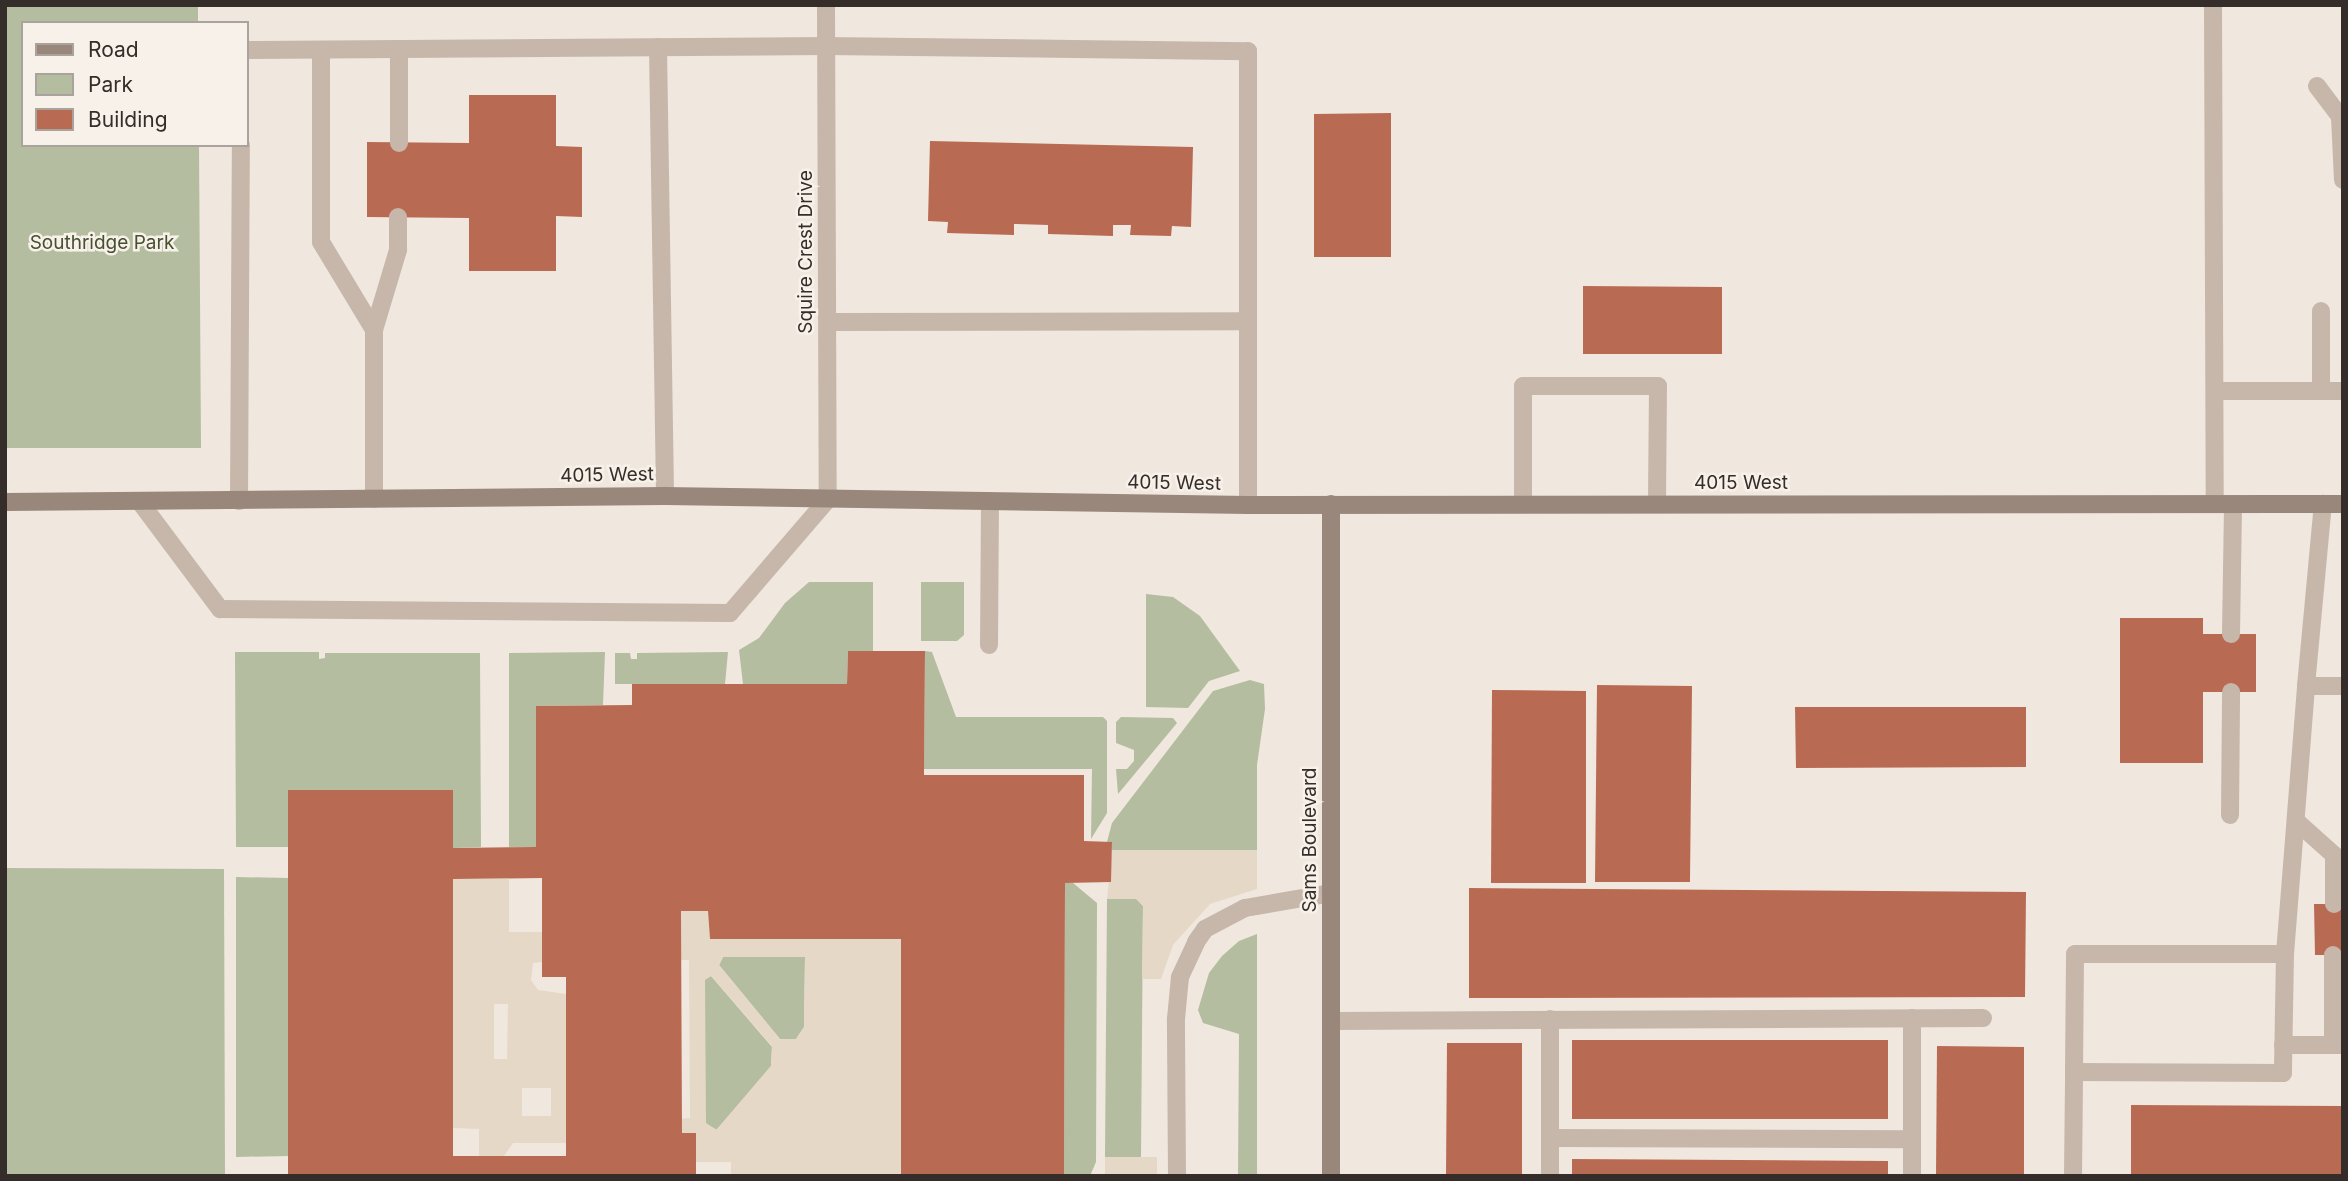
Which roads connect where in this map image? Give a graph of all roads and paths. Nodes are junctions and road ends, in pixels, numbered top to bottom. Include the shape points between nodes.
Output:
1 (827, 5) edge
2 (2213, 5) edge
3 (826, 46) junction
4 (658, 47) junction
5 (399, 49) junction
6 (248, 50) edge
7 (321, 50) junction
8 (2316, 86) dead end
9 (399, 143) dead end
10 (241, 147) edge
11 (2343, 180) edge
12 (398, 217) dead end
13 (2321, 311) dead end
14 (1248, 321) junction
15 (828, 322) junction
16 (374, 330) junction
17 (2214, 391) junction
18 (2321, 391) junction
19 (2343, 391) edge
20 (665, 496) junction
21 (374, 499) junction
22 (828, 499) junction
23 (239, 500) junction
24 (990, 501) junction
25 (5, 502) edge
26 (140, 502) junction
27 (1331, 504) junction
28 (1523, 504) junction
29 (1657, 504) junction
30 (2223, 504) junction
31 (2323, 504) junction
32 (2343, 504) edge
33 (1248, 505) junction
34 (2231, 634) dead end
35 (989, 645) dead end
36 (2306, 686) junction
37 (2343, 686) edge
38 (2231, 692) dead end
39 (2230, 815) dead end
40 (2296, 821) junction
41 (1331, 893) junction
42 (2334, 904) dead end
43 (2285, 954) junction
44 (2333, 955) dead end
45 (1912, 1018) junction
46 (1983, 1018) dead end
47 (1549, 1019) junction
48 (1331, 1021) junction
49 (2283, 1045) junction
50 (2338, 1045) edge
51 (2074, 1072) junction
52 (1549, 1138) junction
53 (1912, 1139) junction
54 (1177, 1176) edge
55 (1331, 1176) edge
56 (1549, 1176) edge
57 (1912, 1176) edge
58 (2073, 1176) edge

1 - 3 street, Squire Crest Drive
2 - 17 street
3 - 4 street
3 - 14 street via 1248,51
3 - 15 street, Squire Crest Drive
4 - 5 street
4 - 20 street
5 - 7 street
5 - 9 street
6 - 7 street
7 - 16 street via 321,242
8 - 11 street via 2340,117
10 - 23 street
12 - 16 street via 398,250
13 - 18 street
14 - 15 street
14 - 33 street
15 - 22 street, Squire Crest Drive
16 - 21 street
17 - 18 street
17 - 30 street
18 - 19 street
20 - 21 street, 4015 West
20 - 22 street, 4015 West
21 - 23 street, 4015 West
22 - 24 street, 4015 West
22 - 26 street via 730,613 220,609
23 - 26 street, 4015 West
24 - 33 street, 4015 West
24 - 35 street
25 - 26 street, 4015 West
27 - 28 street, 4015 West
27 - 33 street, 4015 West
27 - 41 street, Sams Boulevard
28 - 29 street, 4015 West
28 - 29 street via 1523,386 1658,386
29 - 30 street, 4015 West
30 - 31 street, 4015 West
30 - 34 street
31 - 32 street, 4015 West
31 - 36 street
36 - 37 street
36 - 40 street
38 - 39 street
40 - 42 street via 2334,855
40 - 43 street
41 - 48 street, Sams Boulevard
41 - 54 street via 1245,908 1205,929 1196,943 1180,977 1176,1019
43 - 49 street
43 - 51 street via 2075,954
44 - 50 street
45 - 46 street
45 - 47 street
45 - 53 street
47 - 48 street
47 - 52 street
48 - 55 street, Sams Boulevard
49 - 50 street
49 - 51 street via 2283,1073
51 - 58 street
52 - 53 street
52 - 56 street
53 - 57 street

